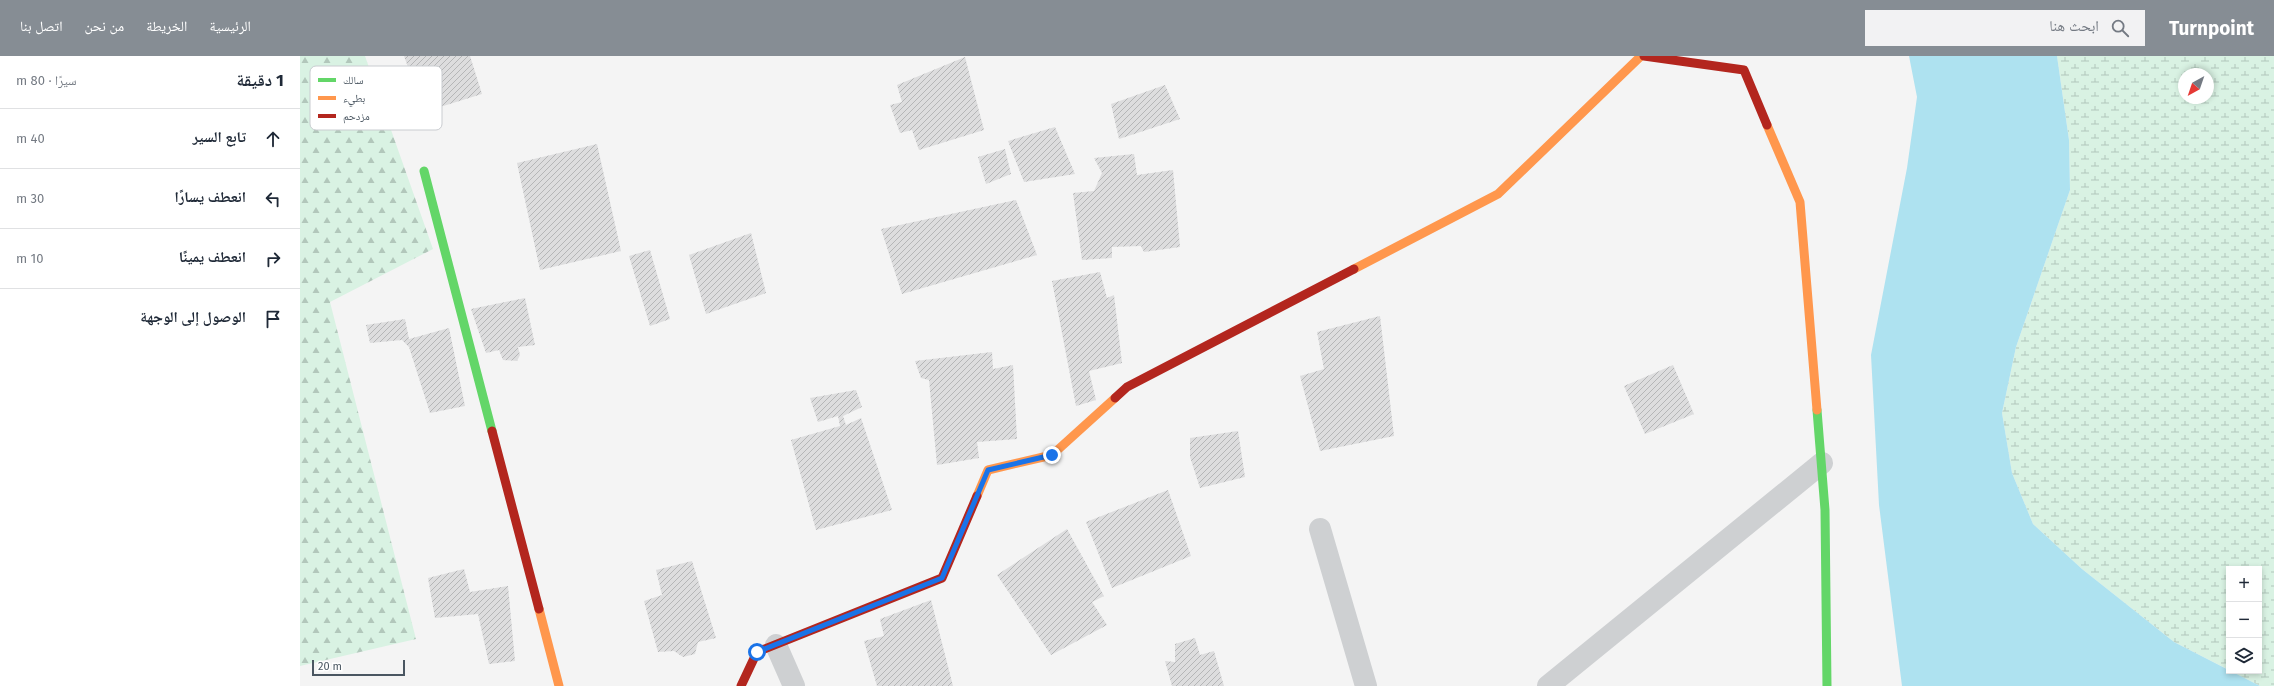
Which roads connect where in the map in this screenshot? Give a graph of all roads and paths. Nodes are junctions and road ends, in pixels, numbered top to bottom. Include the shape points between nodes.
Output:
1 (1643, 56) edge
2 (424, 171) dead end
3 (1822, 464) junction
4 (1320, 529) dead end
5 (776, 645) junction
6 (559, 686) edge
7 (741, 686) edge
8 (794, 686) edge
9 (1366, 686) edge
10 (1548, 686) edge
11 (1827, 686) edge

1 - 3 street via 1744,70 1800,202
1 - 5 street via 1498,194 1127,387 1052,455 988,470 942,578
2 - 6 street
3 - 10 street
3 - 11 street
4 - 9 street
5 - 7 street via 757,652
5 - 8 street

